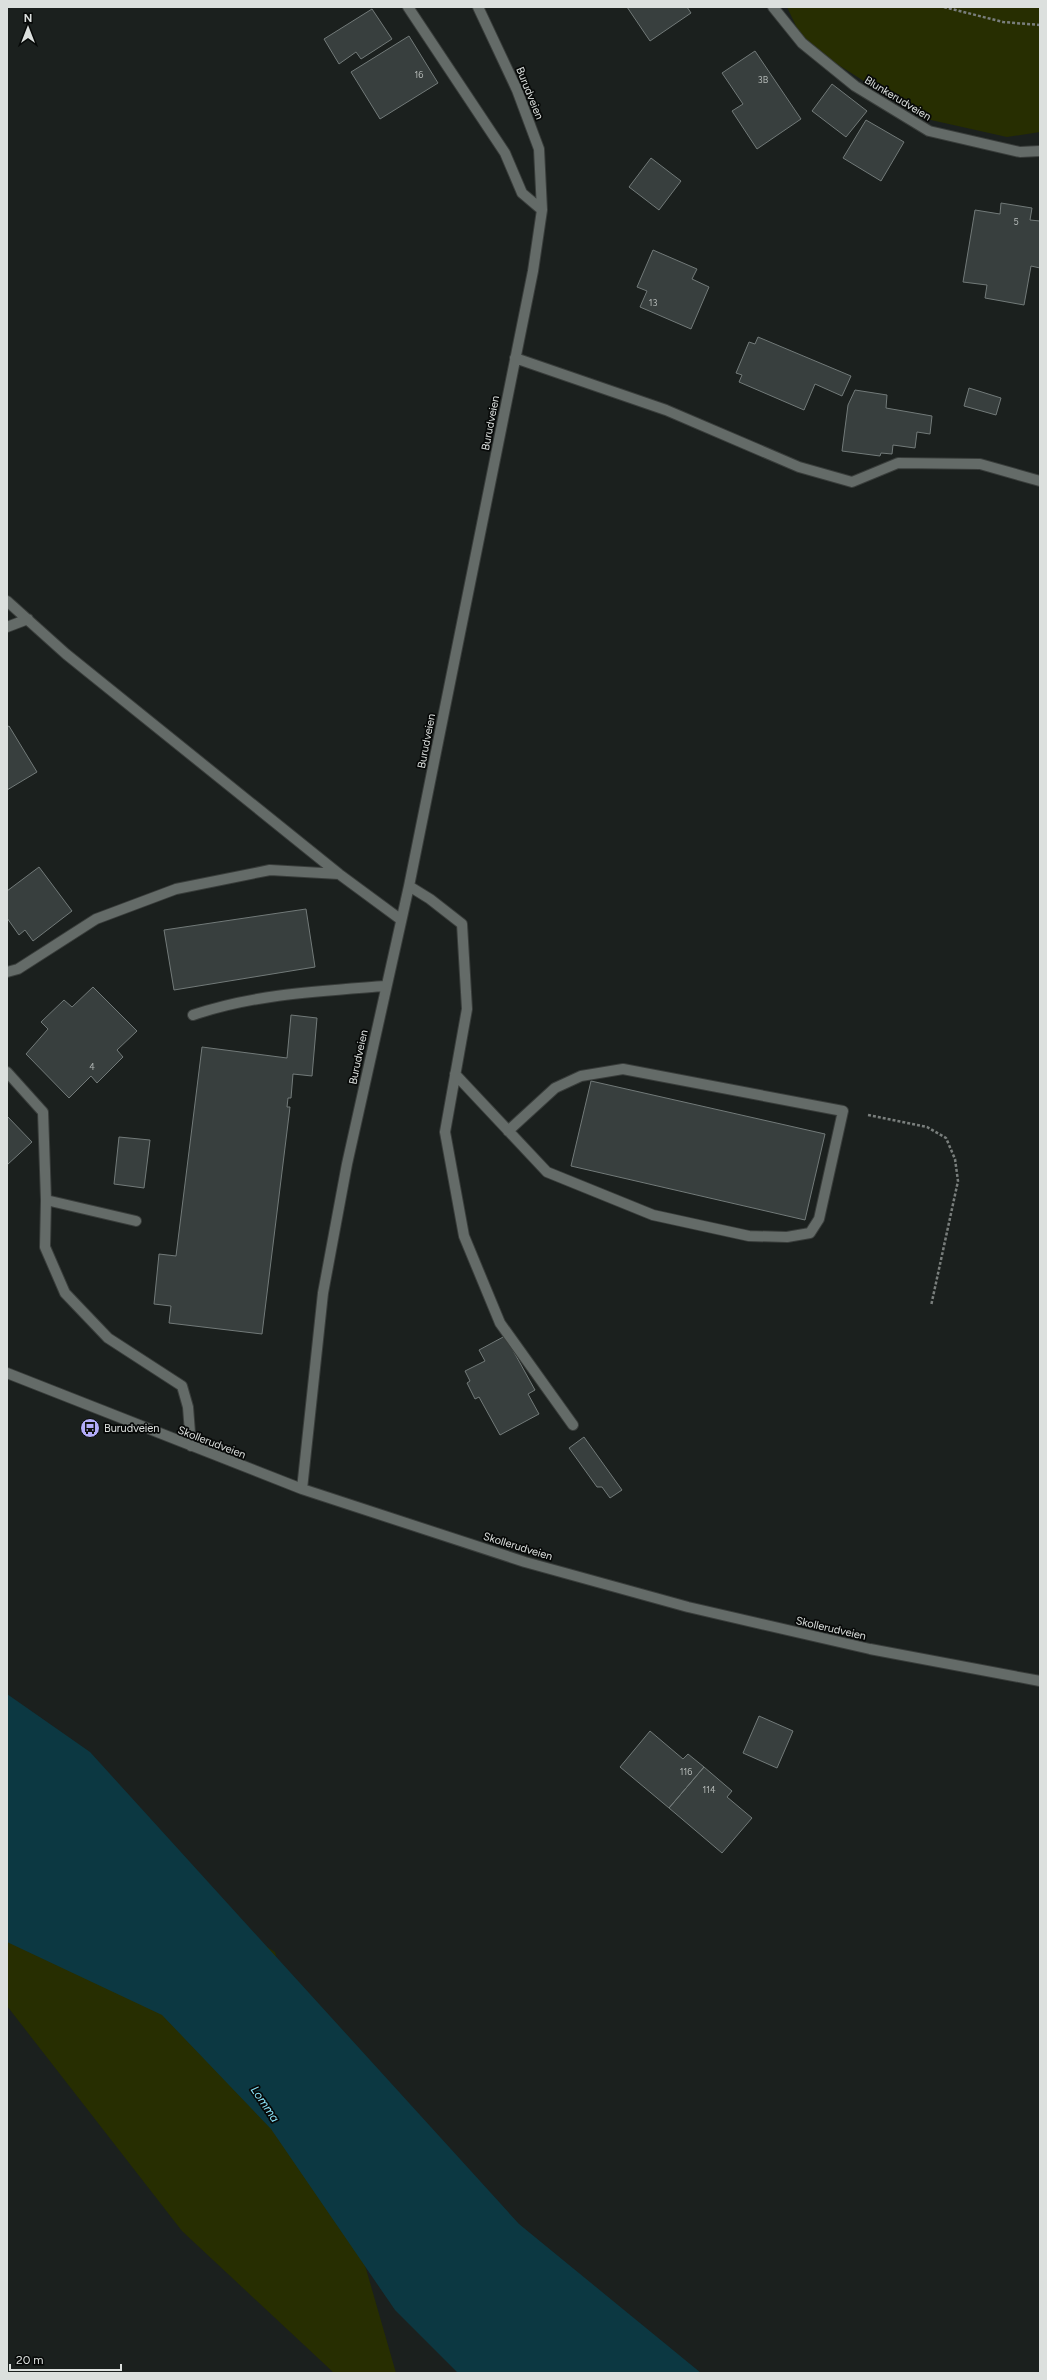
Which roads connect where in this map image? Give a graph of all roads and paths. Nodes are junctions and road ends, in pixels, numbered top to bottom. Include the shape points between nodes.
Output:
1 (408, 7) edge
2 (478, 7) edge
3 (773, 7) edge
4 (944, 7) edge
5 (1040, 25) edge
6 (1040, 151) edge
7 (542, 210) junction
8 (515, 358) junction
9 (1040, 481) edge
10 (7, 601) edge
11 (28, 619) junction
12 (7, 627) edge
13 (339, 874) junction
14 (409, 886) junction
15 (400, 919) junction
16 (7, 972) edge
17 (385, 986) junction
18 (193, 1015) dead end
19 (7, 1072) edge
20 (455, 1074) junction
21 (843, 1111) junction
22 (508, 1131) junction
23 (46, 1200) junction
24 (136, 1221) dead end
25 (931, 1306) dead end
26 (7, 1373) edge
27 (573, 1425) dead end
28 (191, 1446) junction
29 (302, 1489) junction
30 (1040, 1681) edge

1 - 7 street via 505,154 522,193
2 - 7 street, Burudveien via 517,90 538,149
3 - 6 street, Blunkerudveien via 802,43 855,86 929,131 1020,152
4 - 5 path via 1003,22
7 - 8 street, Burudveien via 533,271
8 - 9 street via 666,410 799,467 852,482 898,463 980,464
8 - 14 street, Burudveien
10 - 11 street
11 - 12 street
11 - 13 street via 66,654
13 - 15 street
13 - 16 street via 270,870 176,889 96,918 18,969
14 - 15 street, Burudveien
14 - 20 street via 462,924 467,1009
15 - 17 street, Burudveien
17 - 18 street via 286,994 218,1006
17 - 29 street, Burudveien via 347,1164 323,1293
19 - 23 street via 43,1112
20 - 22 street
20 - 27 street via 445,1132 464,1236 500,1323
21 - 22 street via 623,1069 581,1076 555,1088
21 - 22 street via 819,1219 810,1233 787,1237 749,1236 653,1215 547,1172
21 - 25 path via 927,1127 946,1138 955,1159 958,1181
23 - 24 street
23 - 28 street via 45,1248 65,1293 108,1338 182,1386 188,1407
26 - 28 street, Skollerudveien
28 - 29 street, Skollerudveien
29 - 30 street, Skollerudveien via 525,1562 688,1607 870,1649

